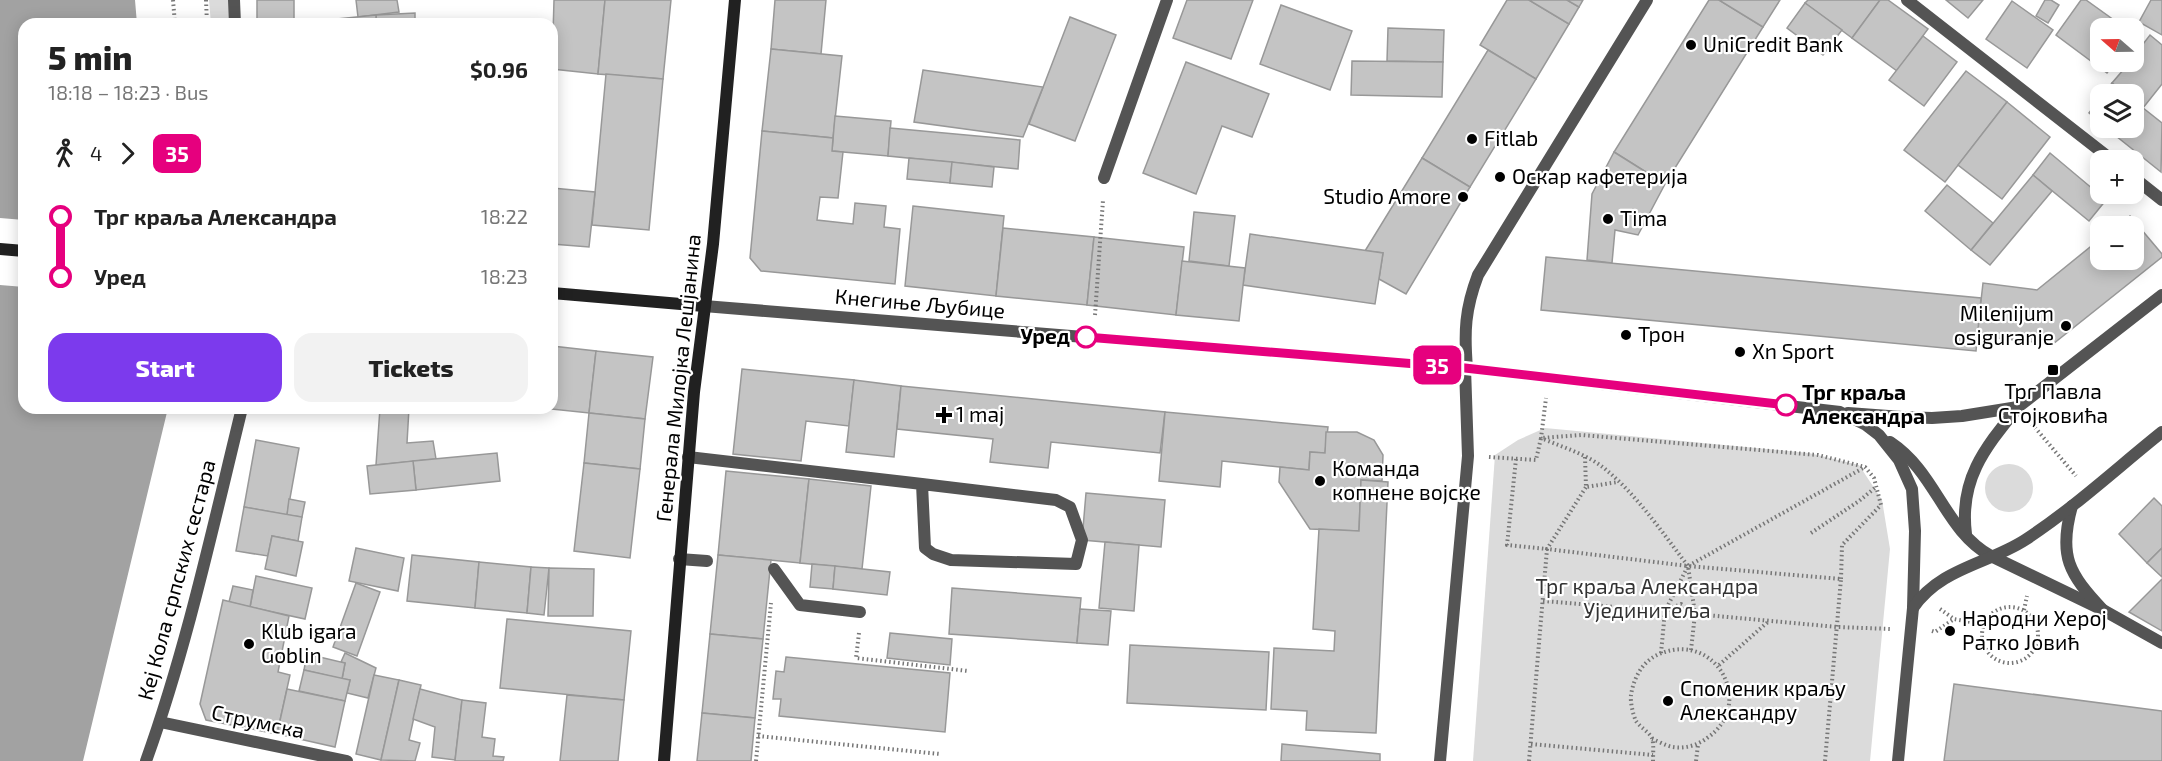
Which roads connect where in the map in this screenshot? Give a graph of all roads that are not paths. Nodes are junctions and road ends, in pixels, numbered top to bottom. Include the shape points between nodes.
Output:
1 (234, 0) edge
2 (735, 0) edge
3 (1167, 0) edge
4 (1647, 0) edge
5 (1907, 0) edge
6 (235, 18) edge
7 (2099, 150) edge
8 (1104, 178) road end
9 (2144, 186) edge
10 (2162, 200) edge
11 (0, 249) edge
12 (18, 250) edge
13 (558, 294) edge
14 (2162, 295) edge
15 (704, 306) junction
16 (1466, 368) junction
17 (2018, 407) junction
18 (1840, 412) junction
19 (241, 414) edge
20 (2162, 432) edge
21 (1879, 435) junction
22 (688, 457) junction
23 (922, 484) junction
24 (2072, 506) junction
25 (1966, 536) junction
26 (1991, 556) junction
27 (679, 559) junction
28 (707, 561) dead end
29 (774, 569) road end
30 (1913, 608) junction
31 (2103, 610) junction
32 (860, 612) road end
33 (2162, 643) edge
34 (160, 722) junction
35 (146, 761) edge
36 (347, 761) edge
37 (664, 761) edge
38 (1440, 761) edge
39 (1898, 761) edge

1 - 6 street
2 - 15 main road, Генерала Милојка Лешјанина
3 - 8 street
4 - 16 street via 1478,276 1467,310
5 - 7 street
9 - 10 street
11 - 12 main road
13 - 15 main road, Кнегиње Љубице
14 - 17 street
15 - 16 street, Кнегиње Љубице
15 - 22 main road, Генерала Милојка Лешјанина
16 - 18 street
16 - 38 street via 1468,456
17 - 18 street via 1932,418
17 - 25 street via 1986,449 1971,479 1963,508
18 - 21 street
19 - 34 street, Кеј Кола српских сестара
20 - 24 street
21 - 25 street via 1916,463
21 - 30 street via 1899,460 1912,489
22 - 23 street
22 - 27 main road, Генерала Милојка Лешјанина
23 - 23 street via 1056,500 1070,507 1082,540 1076,564 951,560 933,554 925,548
24 - 26 street via 2024,540
24 - 31 street via 2066,528 2070,567 2080,586
25 - 26 street
26 - 30 street via 1954,572 1933,586
26 - 31 street
27 - 28 street
27 - 37 main road, Генерала Милојка Лешјанина
29 - 32 street via 800,605
30 - 39 street
31 - 33 street
34 - 35 street, Кеј Кола српских сестара
34 - 36 street, Струмска

